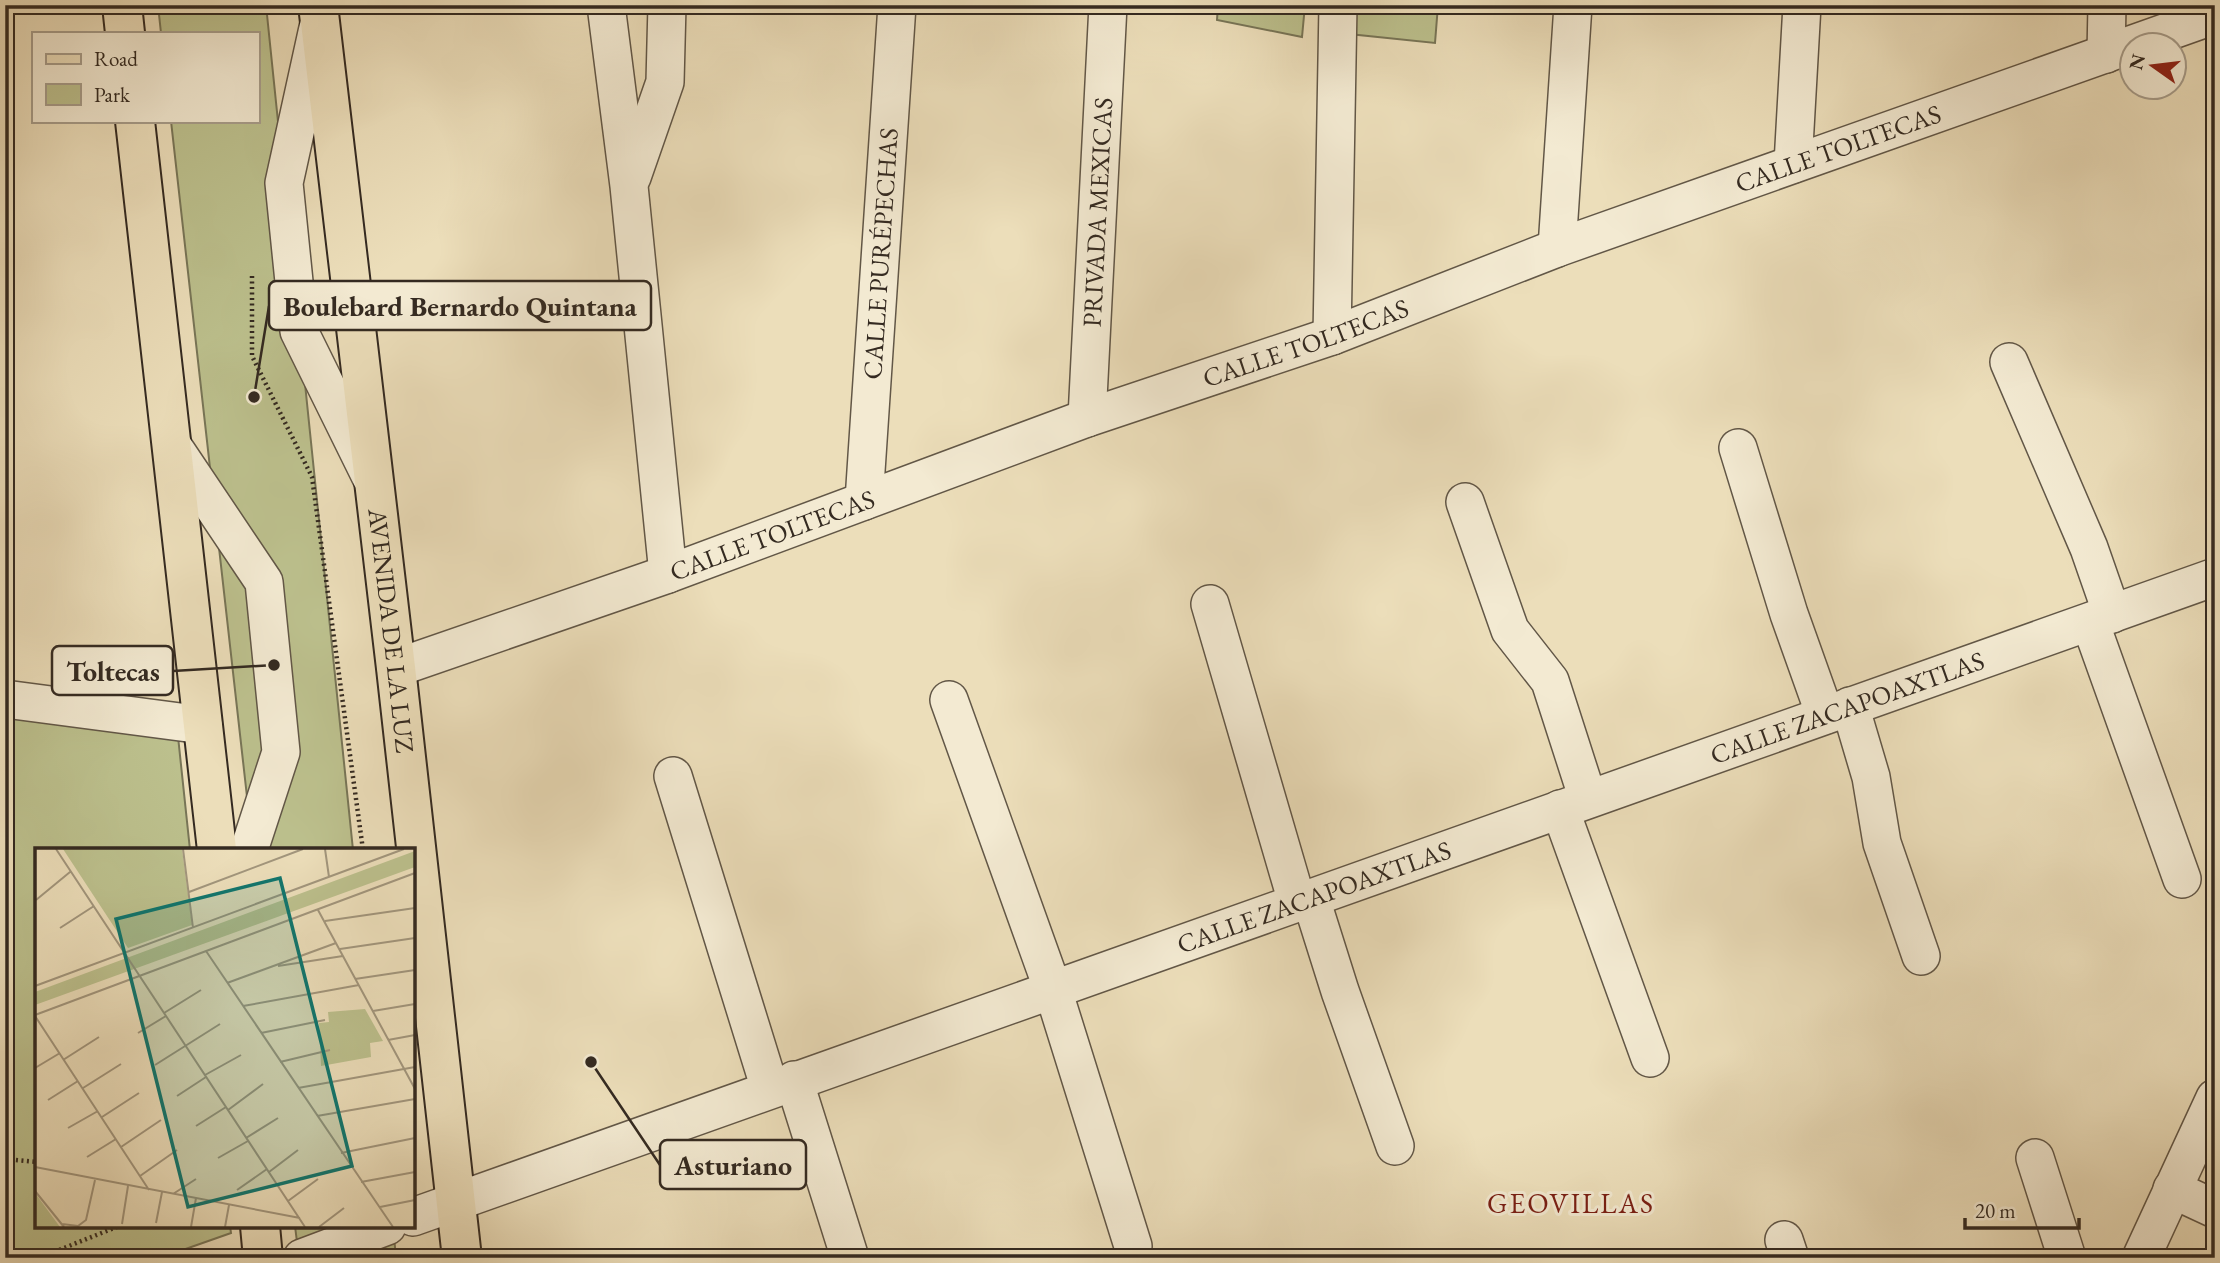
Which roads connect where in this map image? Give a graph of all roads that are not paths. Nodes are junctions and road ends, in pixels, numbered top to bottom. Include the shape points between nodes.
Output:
1 (122, 5) edge
2 (606, 5) edge
3 (667, 5) edge
4 (897, 5) edge
5 (1108, 5) edge
6 (1338, 5) edge
7 (1573, 5) edge
8 (1802, 5) edge
9 (2107, 5) edge
10 (319, 12) edge
11 (2215, 15) edge
12 (125, 32) edge
13 (2106, 54) junction
14 (135, 122) edge
15 (1793, 164) junction
16 (629, 186) junction
17 (1557, 248) junction
18 (1332, 336) junction
19 (2009, 362) dead end
20 (1087, 418) junction
21 (172, 445) junction
22 (1738, 448) dead end
23 (375, 484) junction
24 (864, 501) junction
25 (1465, 502) dead end
26 (668, 575) junction
27 (2215, 577) edge
28 (1210, 604) dead end
29 (2101, 618) junction
30 (396, 668) junction
31 (5, 699) edge
32 (949, 700) dead end
33 (1838, 711) junction
34 (203, 725) junction
35 (673, 776) dead end
36 (1574, 804) junction
37 (217, 848) edge
38 (250, 848) edge
39 (2182, 879) dead end
40 (1304, 901) junction
41 (1921, 956) dead end
42 (1053, 990) junction
43 (1650, 1058) dead end
44 (782, 1084) junction
45 (2215, 1098) edge
46 (1395, 1146) dead end
47 (2035, 1158) dead end
48 (2172, 1189) junction
49 (455, 1202) junction
50 (2215, 1209) edge
51 (415, 1216) edge
52 (260, 1228) edge
53 (382, 1228) edge
54 (1133, 1246) dead end
55 (263, 1258) edge
56 (302, 1258) edge
57 (461, 1258) edge
58 (850, 1258) edge
59 (2067, 1258) edge
60 (2141, 1258) edge

1 - 12 main road
2 - 16 street
3 - 16 street via 665,82
4 - 24 street, CALLE PURÉPECHAS
5 - 20 street, PRIVADA MEXICAS
6 - 18 street
7 - 17 street
8 - 15 street
9 - 13 street
10 - 23 main road, AVENIDA DE LA LUZ
10 - 23 street via 284,183 299,331
11 - 13 street, CALLE TOLTECAS
13 - 15 street, CALLE TOLTECAS
14 - 21 main road
15 - 17 street, CALLE TOLTECAS
16 - 26 street
17 - 18 street, CALLE TOLTECAS
18 - 20 street, CALLE TOLTECAS
19 - 29 street via 2089,548
20 - 24 street, CALLE TOLTECAS
21 - 34 main road
21 - 38 street via 264,582 281,752
22 - 33 street via 1789,614
23 - 30 main road, AVENIDA DE LA LUZ
24 - 26 street, CALLE TOLTECAS
25 - 36 street via 1510,630 1550,681
26 - 30 street, CALLE TOLTECAS
27 - 29 street, CALLE ZACAPOAXTLAS
28 - 40 street
29 - 33 street, CALLE ZACAPOAXTLAS
29 - 39 street
30 - 49 main road, AVENIDA DE LA LUZ
31 - 34 street
32 - 42 street
33 - 36 street, CALLE ZACAPOAXTLAS
33 - 41 street via 1871,777 1882,843
34 - 37 main road
35 - 44 street
36 - 40 street, CALLE ZACAPOAXTLAS
36 - 43 street
40 - 42 street, CALLE ZACAPOAXTLAS
40 - 46 street
42 - 44 street, CALLE ZACAPOAXTLAS
42 - 54 street
44 - 49 street, CALLE ZACAPOAXTLAS
44 - 58 street
45 - 48 street
47 - 59 street
48 - 50 street
48 - 60 street
49 - 51 street, CALLE ZACAPOAXTLAS
49 - 57 main road, AVENIDA DE LA LUZ
52 - 55 main road
53 - 56 street

